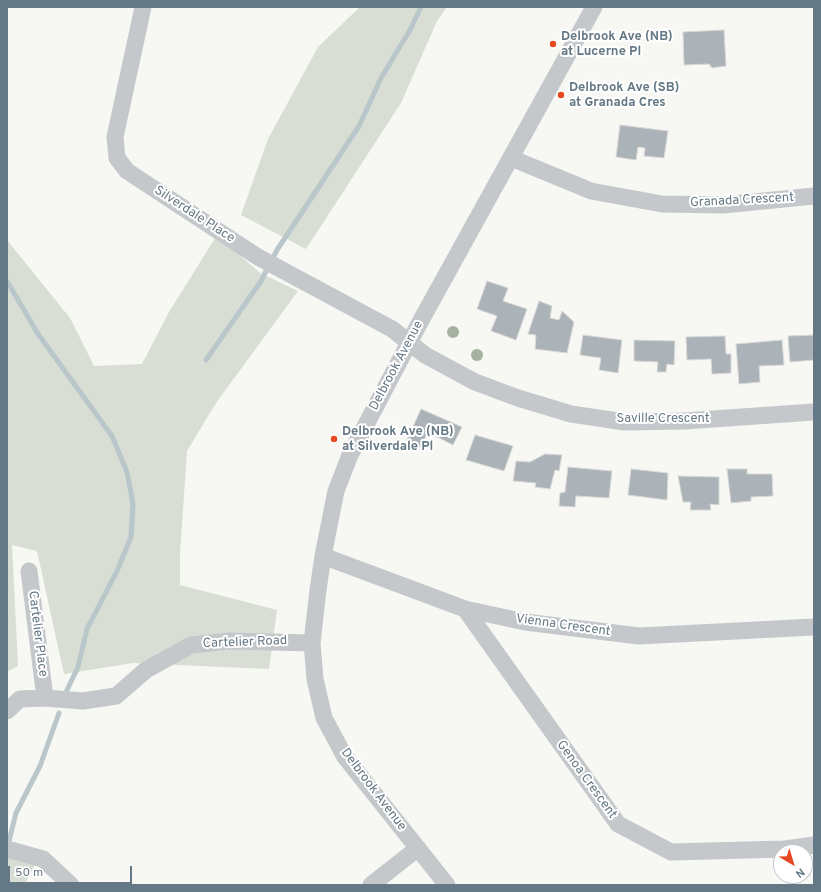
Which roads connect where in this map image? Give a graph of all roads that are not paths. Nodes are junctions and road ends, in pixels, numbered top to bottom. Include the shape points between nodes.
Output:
1 (143, 7) edge
2 (594, 7) edge
3 (510, 158) junction
4 (814, 196) edge
5 (409, 343) junction
6 (814, 412) edge
7 (323, 556) junction
8 (29, 571) dead end
9 (465, 609) junction
10 (814, 627) edge
11 (312, 642) junction
12 (45, 698) junction
13 (7, 711) edge
14 (814, 845) edge
15 (418, 848) junction
16 (7, 849) edge
17 (71, 885) edge
18 (371, 885) edge
19 (448, 885) edge

1 - 5 street, Silverdale Place via 115,137 117,158 127,171 258,257 392,329
2 - 3 street, Delbrook Avenue
3 - 4 street, Granada Crescent via 591,191 662,204 723,205
3 - 5 street, Delbrook Avenue
5 - 6 street, Saville Crescent via 425,355 475,382 571,414 640,422
5 - 7 street, Delbrook Avenue via 350,455 336,490
7 - 9 street, Vienna Crescent
7 - 11 street, Delbrook Avenue
8 - 12 street, Cartelier Place
9 - 10 street, Vienna Crescent via 525,622 639,636
9 - 14 street, Genoa Crescent via 618,824 671,852 785,849
11 - 12 street, Cartelier Road via 229,641 191,645 146,670 116,696 83,701
11 - 15 street, Delbrook Avenue via 315,679 324,718 345,757
12 - 13 street, Cartelier Road via 20,699
15 - 18 street
15 - 19 street, Delbrook Avenue
16 - 17 street via 43,859

